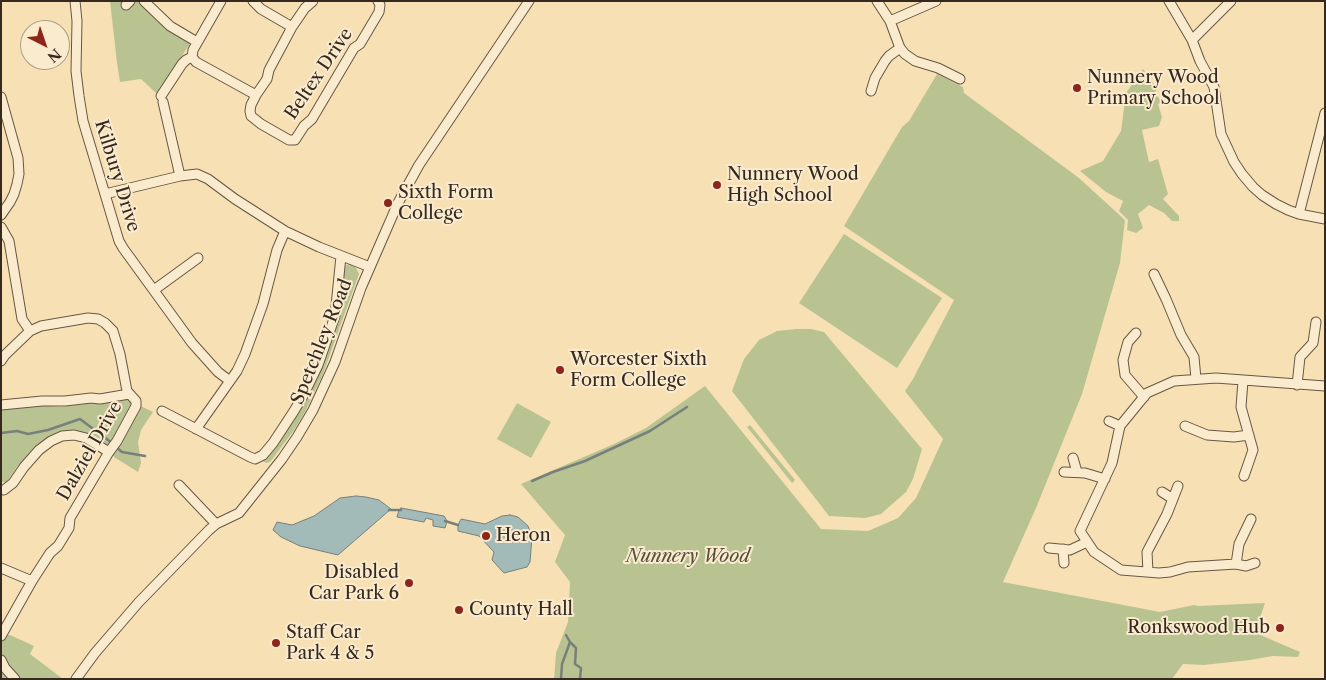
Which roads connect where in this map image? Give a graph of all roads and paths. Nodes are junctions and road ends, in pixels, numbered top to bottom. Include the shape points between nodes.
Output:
1 (75, 1) edge
2 (144, 1) edge
3 (221, 1) edge
4 (253, 1) edge
5 (313, 1) edge
6 (378, 1) edge
7 (529, 1) edge
8 (877, 1) edge
9 (936, 1) edge
10 (1168, 1) edge
11 (1231, 1) edge
12 (890, 21) junction
13 (292, 27) junction
14 (1192, 40) junction
15 (197, 42) junction
16 (900, 48) junction
17 (192, 57) junction
18 (960, 79) dead end
19 (871, 91) dead end
20 (256, 96) junction
21 (1, 97) edge
22 (1325, 113) edge
23 (180, 176) junction
24 (105, 194) junction
25 (1300, 214) junction
26 (1, 215) edge
27 (1325, 219) edge
28 (1, 227) edge
29 (285, 231) junction
30 (341, 256) junction
31 (198, 258) dead end
32 (370, 267) junction
33 (1154, 274) dead end
34 (154, 290) junction
35 (1316, 322) dead end
36 (30, 331) junction
37 (1136, 333) dead end
38 (2, 357) edge
39 (1196, 380) junction
40 (230, 381) junction
41 (1243, 381) junction
42 (1296, 385) junction
43 (1325, 386) edge
44 (129, 394) junction
45 (1144, 397) junction
46 (1, 405) edge
47 (162, 411) dead end
48 (1110, 421) dead end
49 (1120, 426) junction
50 (1185, 426) dead end
51 (196, 429) junction
52 (1249, 435) junction
53 (110, 450) junction
54 (1073, 458) dead end
55 (1064, 472) dead end
56 (1076, 472) junction
57 (1244, 476) dead end
58 (1104, 479) junction
59 (179, 485) dead end
60 (1178, 486) dead end
61 (2, 490) edge
62 (1162, 492) dead end
63 (1173, 499) junction
64 (1251, 519) dead end
65 (216, 524) junction
66 (1087, 542) junction
67 (1049, 548) dead end
68 (1063, 549) junction
69 (1064, 562) dead end
70 (1254, 563) dead end
71 (1236, 564) junction
72 (1, 568) edge
73 (1148, 572) junction
74 (32, 581) junction
75 (2, 634) edge
76 (1, 660) edge
77 (16, 679) edge
78 (76, 679) edge

1 - 24 street, Kilbury Drive via 78,96
2 - 15 street via 170,26
3 - 15 street
4 - 13 street
5 - 13 street
6 - 20 street, Beltex Drive via 379,12 360,44 354,48 312,119 295,140 289,140 251,116 251,105
7 - 32 street, Spetchley Road via 419,165
8 - 12 street
9 - 12 street
10 - 14 street
11 - 14 street
12 - 16 street
13 - 20 street
14 - 25 street via 1214,87 1221,134 1234,162 1262,195
15 - 17 street
16 - 18 street via 915,61
16 - 19 street via 885,61
17 - 20 street
17 - 23 street via 182,64 162,99
21 - 26 street via 18,158 19,174 14,194
22 - 25 street
23 - 24 street
23 - 29 street via 202,175
24 - 34 street, Kilbury Drive via 119,241
25 - 27 street
28 - 36 street via 9,241 22,319
29 - 30 street
29 - 40 street via 276,250 257,324
30 - 32 street
30 - 51 street via 335,316 318,365 304,394 268,450 255,459
31 - 34 street
32 - 65 street, Spetchley Road via 335,362 309,417 282,459 239,513
33 - 39 street via 1181,336 1194,357
34 - 40 street, Kilbury Drive via 192,343
35 - 42 street via 1313,343 1300,357
36 - 38 street, Dalziel Drive
36 - 44 street, Dalziel Drive via 41,326 98,319 113,332
37 - 45 street via 1128,342 1123,360 1125,375
39 - 41 street
39 - 45 street via 1174,381
40 - 51 street
41 - 42 street
41 - 52 street via 1241,406
42 - 43 street
44 - 46 street
44 - 53 street, Dalziel Drive via 136,406
45 - 49 street
47 - 51 street
48 - 49 street
49 - 58 street via 1112,463
50 - 52 street via 1207,435
52 - 57 street via 1253,450
53 - 61 street via 74,434 62,436 39,450 13,483
53 - 74 street, Dalziel Drive via 70,518 69,528
54 - 56 street
55 - 56 street
56 - 58 street
58 - 66 street via 1080,531
59 - 65 street
60 - 63 street
62 - 63 street
63 - 73 street via 1147,552
64 - 71 street via 1239,544
65 - 78 street, Spetchley Road via 139,602
66 - 68 street via 1070,550
66 - 73 street via 1094,552 1121,570
67 - 68 street
68 - 69 street
70 - 71 street via 1246,566
71 - 73 street
72 - 74 street
74 - 75 street, Dalziel Drive
76 - 77 street

